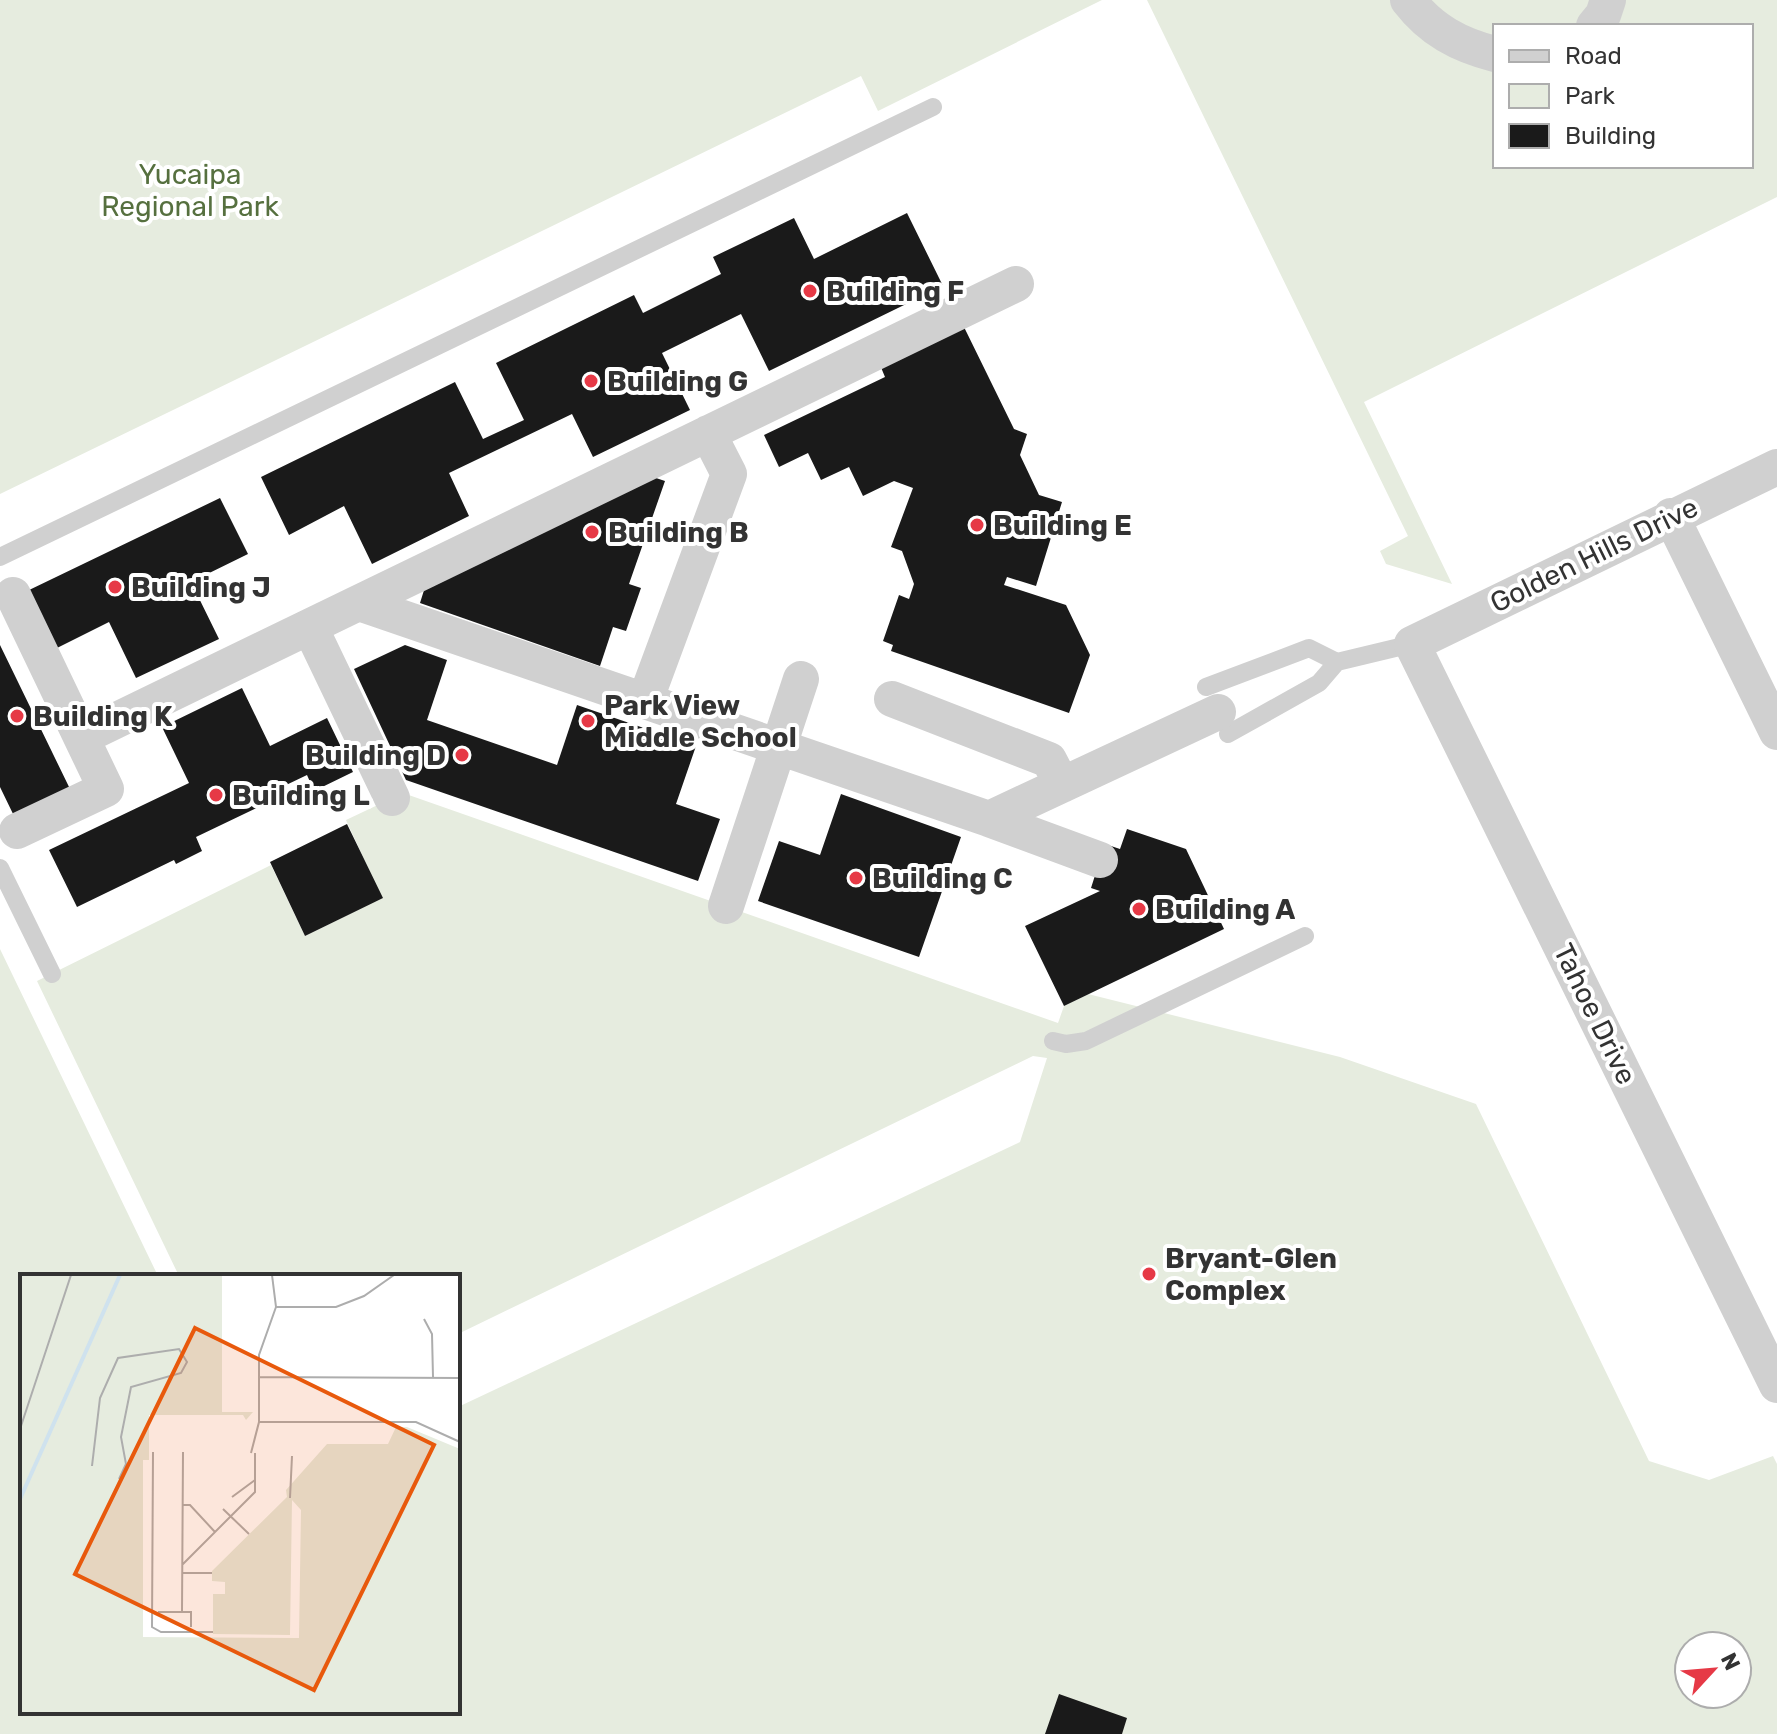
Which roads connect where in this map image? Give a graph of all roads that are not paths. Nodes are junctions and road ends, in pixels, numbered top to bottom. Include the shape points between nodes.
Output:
1 (1408, 0) edge
2 (1608, 0) edge
3 (1596, 24) edge
4 (1493, 53) edge
5 (933, 107) dead end
6 (1016, 284) dead end
7 (708, 433) junction
8 (1777, 467) edge
9 (1671, 516) junction
10 (0, 557) edge
11 (13, 595) dead end
12 (359, 603) junction
13 (310, 627) junction
14 (1412, 644) junction
15 (1337, 662) junction
16 (801, 679) dead end
17 (892, 699) dead end
18 (645, 701) junction
19 (1217, 711) junction
20 (1777, 732) edge
21 (82, 737) junction
22 (778, 747) junction
23 (1062, 785) junction
24 (392, 798) dead end
25 (989, 819) junction
26 (17, 831) dead end
27 (1100, 860) dead end
28 (0, 868) edge
29 (726, 906) dead end
30 (1305, 936) dead end
31 (52, 974) dead end
32 (1053, 1041) dead end
33 (1777, 1385) edge

1 - 4 street via 1434,29
2 - 3 street
5 - 10 lane
6 - 7 street
7 - 12 street
7 - 18 street via 729,474
8 - 9 street, Golden Hills Drive
9 - 14 street, Golden Hills Drive
9 - 20 street
11 - 21 street
12 - 13 street
12 - 18 street
13 - 21 street
13 - 24 street
14 - 15 lane
14 - 33 street, Tahoe Drive
15 - 19 lane via 1319,683
15 - 19 lane via 1309,648
16 - 22 street
17 - 23 street via 1049,760
18 - 22 street
19 - 23 street
21 - 26 street via 106,789
22 - 25 street
22 - 29 street
23 - 25 street
25 - 27 street
28 - 31 lane
30 - 32 lane via 1086,1041

